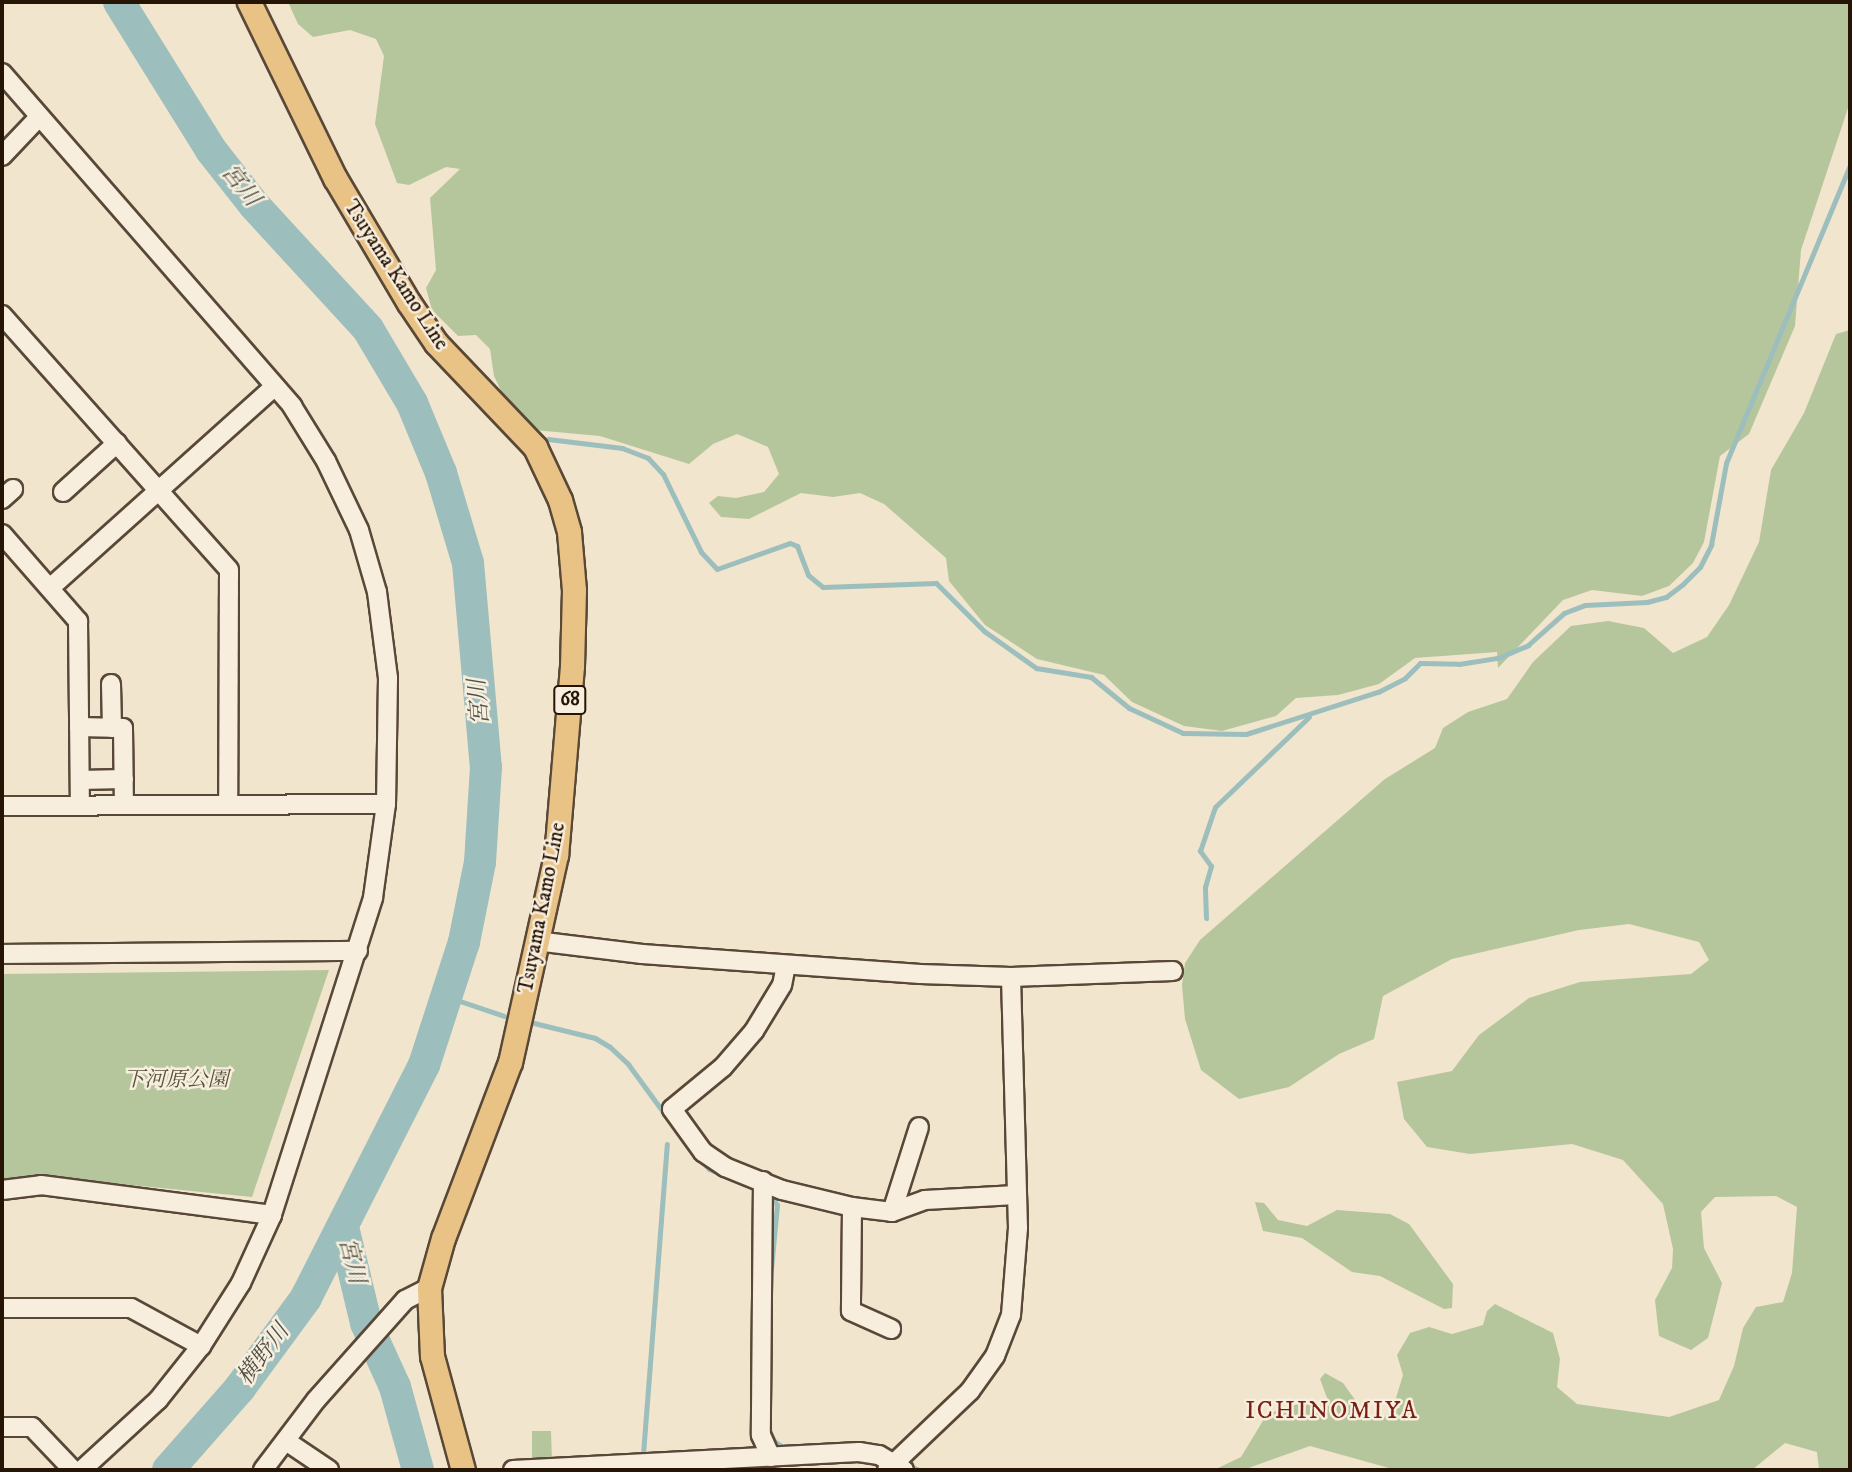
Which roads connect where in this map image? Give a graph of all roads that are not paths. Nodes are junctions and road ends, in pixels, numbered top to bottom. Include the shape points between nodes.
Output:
1 (249, 2) edge
2 (2, 74) edge
3 (39, 117) junction
4 (2, 156) edge
5 (2, 315) edge
6 (275, 386) junction
7 (117, 443) junction
8 (159, 490) junction
9 (63, 492) dead end
10 (2, 534) edge
11 (50, 588) junction
12 (111, 684) dead end
13 (79, 727) junction
14 (112, 728) junction
15 (124, 779) junction
16 (80, 780) junction
17 (228, 804) junction
18 (386, 804) junction
19 (80, 805) junction
20 (124, 805) junction
21 (2, 806) edge
22 (536, 941) junction
23 (358, 951) junction
24 (2, 954) edge
25 (786, 965) junction
26 (1172, 971) dead end
27 (1011, 978) junction
28 (919, 1127) dead end
29 (763, 1188) junction
30 (2, 1190) edge
31 (1016, 1195) junction
32 (852, 1207) junction
33 (892, 1212) junction
34 (272, 1215) junction
35 (429, 1288) junction
36 (2, 1308) edge
37 (891, 1329) dead end
38 (201, 1346) junction
39 (2, 1427) edge
40 (286, 1441) junction
41 (771, 1457) junction
42 (895, 1464) edge
43 (73, 1470) edge
44 (82, 1470) edge
45 (263, 1470) edge
46 (330, 1470) edge
47 (463, 1470) edge
48 (513, 1470) edge

1 - 22 main road, Tsuyama Kamo Line / 68 via 335,178 409,303 436,343 527,436 560,500 572,563 572,666 556,855
2 - 3 street
3 - 4 street
3 - 6 street
5 - 7 street
6 - 8 street
6 - 18 street via 326,461 359,530 377,593 388,678
7 - 8 street
7 - 9 street
8 - 11 street
8 - 17 street via 229,570
10 - 11 street
11 - 13 street via 78,621
12 - 14 street
13 - 14 street
13 - 16 street
14 - 15 street via 123,728
15 - 16 street
15 - 20 street
16 - 19 street
17 - 18 street
17 - 20 street
18 - 23 street via 373,898
19 - 20 street
19 - 21 street
22 - 25 street
22 - 35 main road, Tsuyama Kamo Line / 68 via 510,1062 443,1238
23 - 24 street
23 - 34 street
25 - 27 street
25 - 29 street via 782,985 754,1031 723,1067 672,1108 703,1152
26 - 27 street
27 - 31 street
28 - 33 street
29 - 32 street
29 - 41 street via 761,1435
30 - 34 street via 41,1185
31 - 33 street via 925,1200
31 - 42 street via 1018,1261 1005,1337 970,1391
32 - 33 street
32 - 37 street via 851,1311
34 - 38 street via 241,1283
35 - 40 street via 405,1300
35 - 47 main road, Tsuyama Kamo Line / 68 via 432,1356
36 - 38 street via 131,1308
38 - 44 street via 158,1400
39 - 43 street via 32,1427
40 - 45 street
40 - 46 street
41 - 42 street via 859,1452
41 - 48 street

